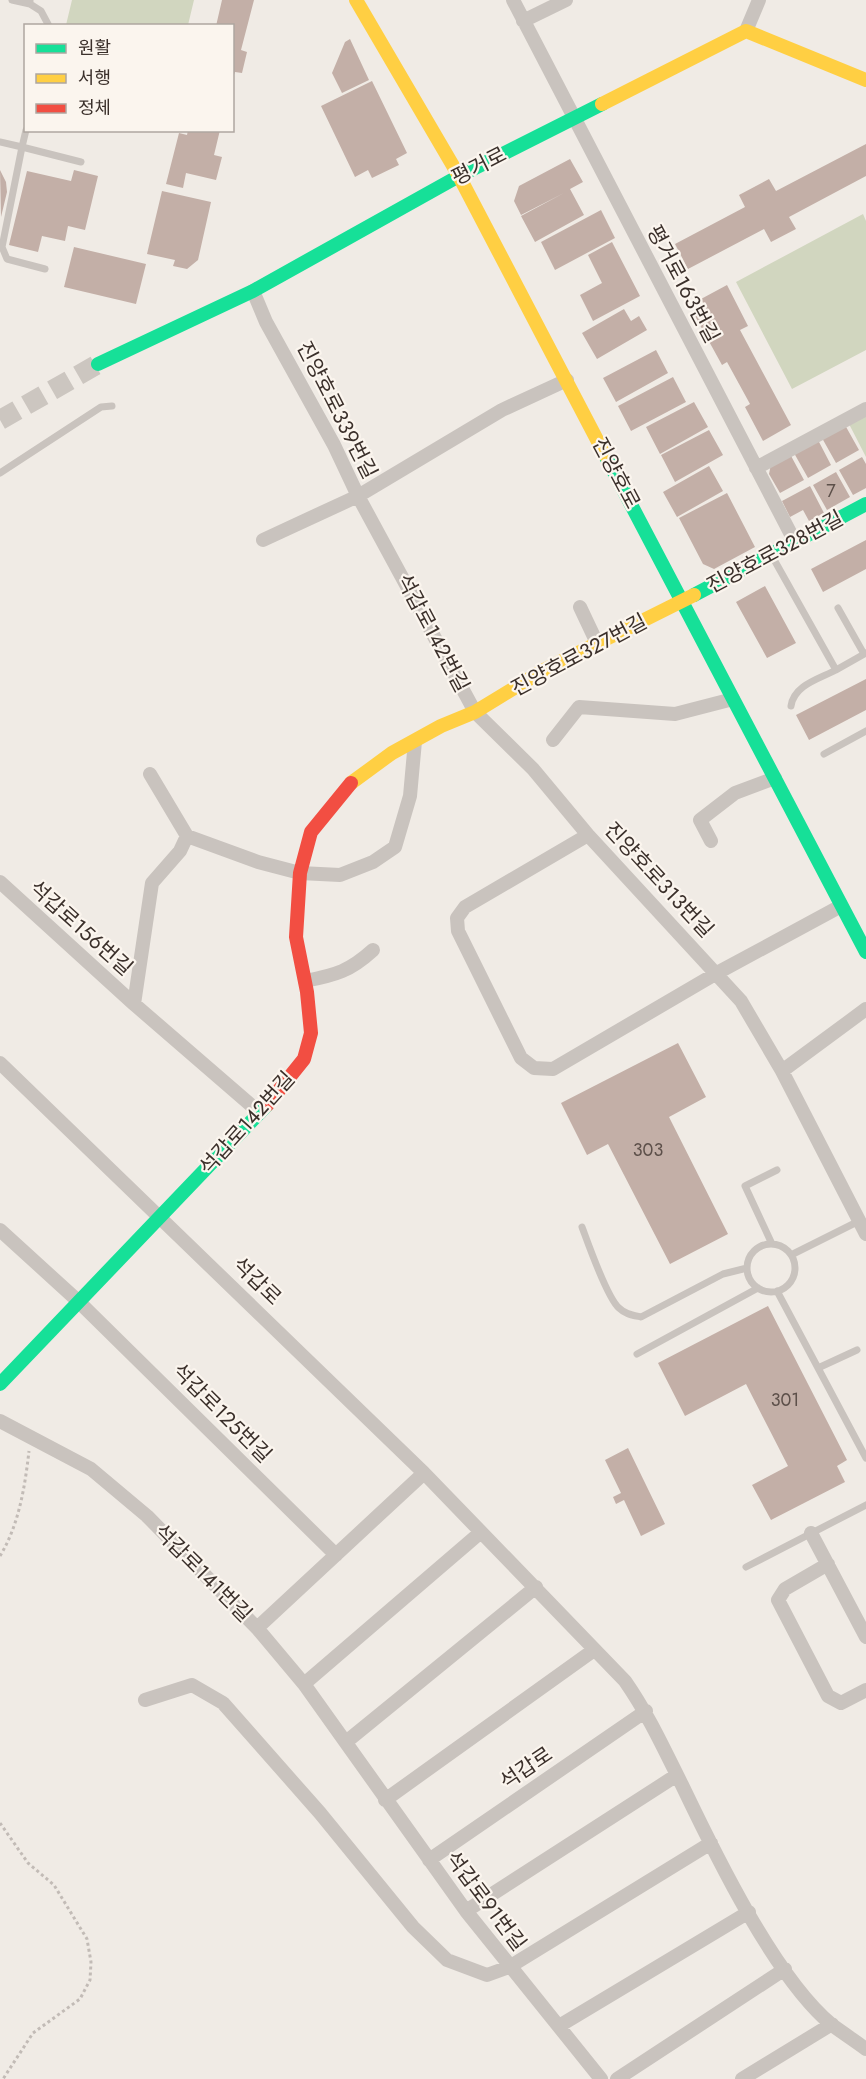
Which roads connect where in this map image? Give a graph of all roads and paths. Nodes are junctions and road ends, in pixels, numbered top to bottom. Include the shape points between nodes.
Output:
1 (12, 0) edge
2 (356, 0) edge
3 (513, 0) edge
4 (566, 0) edge
5 (759, 0) edge
6 (30, 2) edge
7 (523, 21) junction
8 (48, 24) edge
9 (746, 31) junction
10 (866, 80) edge
11 (573, 119) junction
12 (26, 132) edge
13 (0, 142) edge
14 (22, 147) junction
15 (81, 162) dead end
16 (459, 176) junction
17 (45, 269) dead end
18 (253, 291) junction
19 (98, 364) tunnel mouth
20 (567, 380) junction
21 (112, 406) dead end
22 (866, 409) edge
23 (756, 468) junction
24 (0, 473) edge
25 (358, 496) junction
26 (866, 504) edge
27 (263, 540) dead end
28 (795, 542) junction
29 (771, 554) junction
30 (684, 600) junction
31 (580, 607) dead end
32 (838, 609) dead end
33 (597, 643) junction
34 (865, 654) edge
35 (836, 670) junction
36 (734, 699) junction
37 (791, 706) dead end
38 (475, 712) junction
39 (866, 731) edge
40 (553, 740) dead end
41 (415, 741) junction
42 (825, 753) dead end
43 (150, 774) dead end
44 (775, 778) junction
45 (588, 835) junction
46 (188, 836) junction
47 (711, 841) dead end
48 (300, 873) junction
49 (0, 882) edge
50 (841, 906) junction
51 (373, 950) dead end
52 (866, 952) edge
53 (717, 973) junction
54 (305, 981) junction
55 (134, 1004) junction
56 (866, 1009) edge
57 (0, 1063) edge
58 (782, 1071) junction
59 (260, 1113) junction
60 (777, 1170) dead end
61 (159, 1216) junction
62 (863, 1219) edge
63 (582, 1227) dead end
64 (0, 1230) edge
65 (866, 1234) edge
66 (772, 1244) junction
67 (791, 1255) junction
68 (747, 1268) junction
69 (758, 1288) junction
70 (777, 1291) junction
71 (78, 1301) junction
72 (857, 1350) dead end
73 (637, 1354) dead end
74 (818, 1368) junction
75 (0, 1384) edge
76 (0, 1421) edge
77 (30, 1437) junction
78 (866, 1458) edge
79 (424, 1473) junction
80 (866, 1505) edge
81 (481, 1532) junction
82 (812, 1533) junction
83 (336, 1555) junction
84 (0, 1556) edge
85 (828, 1564) junction
86 (746, 1567) dead end
87 (536, 1587) junction
88 (257, 1628) junction
89 (866, 1637) edge
90 (594, 1650) junction
91 (304, 1684) junction
92 (866, 1690) edge
93 (145, 1700) dead end
94 (646, 1711) junction
95 (346, 1742) junction
96 (677, 1776) junction
97 (385, 1800) junction
98 (0, 1824) edge
99 (711, 1843) junction
100 (429, 1860) junction
101 (466, 1911) junction
102 (749, 1912) junction
103 (509, 1967) junction
104 (784, 1969) junction
105 (832, 2024) junction
106 (559, 2026) junction
107 (866, 2049) edge
108 (3, 2079) edge
109 (601, 2079) edge
110 (617, 2079) edge
111 (742, 2079) edge

1 - 6 lane
2 - 16 street, 진양호로
3 - 7 street, 평거로163번길
4 - 7 street
5 - 9 street
6 - 8 lane
7 - 11 street, 평거로163번길
9 - 10 street
9 - 11 street, 평거로
11 - 16 street, 평거로
11 - 23 street, 평거로163번길
12 - 14 lane
13 - 14 lane
14 - 15 lane
14 - 17 lane via 2,247 7,259
16 - 18 street, 평거로
16 - 20 street, 진양호로
18 - 19 street, 평거로
18 - 25 street, 진양호로339번길
20 - 25 street, 진양호로339번길 via 502,410
20 - 30 street, 진양호로
21 - 24 lane via 101,406
22 - 23 street
23 - 28 street, 평거로163번길
25 - 27 street
25 - 38 street, 석갑로142번길
26 - 28 street, 진양호로328번길
28 - 29 street, 진양호로328번길
29 - 30 street, 진양호로328번길
29 - 35 lane
30 - 33 street, 진양호로327번길
30 - 36 street, 진양호로
31 - 33 street
32 - 34 lane
33 - 38 street, 진양호로327번길
34 - 35 lane
35 - 37 lane via 797,690
36 - 40 street via 675,714 579,707
36 - 44 street, 진양호로
38 - 41 street, 석갑로142번길
38 - 45 street, 진양호로313번길 via 533,769
39 - 42 lane
41 - 48 street, 석갑로142번길 via 350,785 311,832
41 - 48 street via 410,796 395,847 373,862 340,875
43 - 46 street
44 - 47 street via 735,793 700,820
44 - 50 street, 진양호로
45 - 53 street, 진양호로313번길
45 - 53 street via 465,907 458,918 458,931 521,1058 534,1068 553,1069
46 - 48 street
46 - 55 street, 석갑로156번길 via 152,883
48 - 54 street, 석갑로142번길 via 296,937
49 - 55 street, 석갑로156번길
50 - 52 street, 진양호로
50 - 53 street
51 - 54 street via 353,968
53 - 58 street, 진양호로313번길 via 741,1000
54 - 59 street, 석갑로142번길 via 311,1033 304,1059
55 - 59 street, 석갑로156번길
56 - 58 street
57 - 61 street, 석갑로
58 - 62 street, 진양호로313번길
59 - 61 street, 석갑로142번길
60 - 66 lane via 745,1186
61 - 71 street
61 - 79 street, 석갑로
62 - 65 street, 진양호로313번길
62 - 67 lane
63 - 68 lane via 617,1307 629,1315 640,1317 723,1274
64 - 71 street
66 - 67 lane via 780,1245
66 - 68 lane via 757,1248
67 - 70 lane via 793,1278
68 - 69 lane
69 - 70 lane
69 - 73 lane
70 - 74 lane
71 - 75 street
71 - 83 street, 석갑로125번길
72 - 74 lane
74 - 78 lane
76 - 77 street, 석갑로141번길
77 - 84 path via 22,1497
77 - 88 street, 석갑로141번길 via 91,1469 147,1516
79 - 81 street, 석갑로
79 - 83 street
80 - 82 lane
81 - 87 street, 석갑로
81 - 91 street
82 - 85 street
82 - 86 lane
83 - 88 street
85 - 89 street
85 - 92 street via 785,1588 778,1600 828,1696 841,1703
87 - 90 street, 석갑로
87 - 95 street
88 - 91 street, 석갑로141번길
90 - 94 street, 석갑로 via 625,1681
90 - 97 street
91 - 95 street, 석갑로141번길
93 - 103 street via 192,1685 223,1703 413,1927 447,1960 487,1975
94 - 96 street, 석갑로
94 - 100 street, 석갑로
95 - 97 street, 석갑로91번길
96 - 99 street, 석갑로
96 - 101 street
97 - 100 street, 석갑로91번길
98 - 108 path via 28,1863 54,1885 87,1939 91,1962 90,1980 80,1999 33,2032
99 - 102 street, 석갑로
99 - 103 street
100 - 101 street, 석갑로91번길
101 - 103 street, 석갑로91번길
102 - 104 street, 석갑로
102 - 106 street
103 - 106 street, 석갑로91번길
104 - 105 street, 석갑로
104 - 110 street
105 - 107 street, 석갑로
105 - 111 street
106 - 109 street, 석갑로91번길

